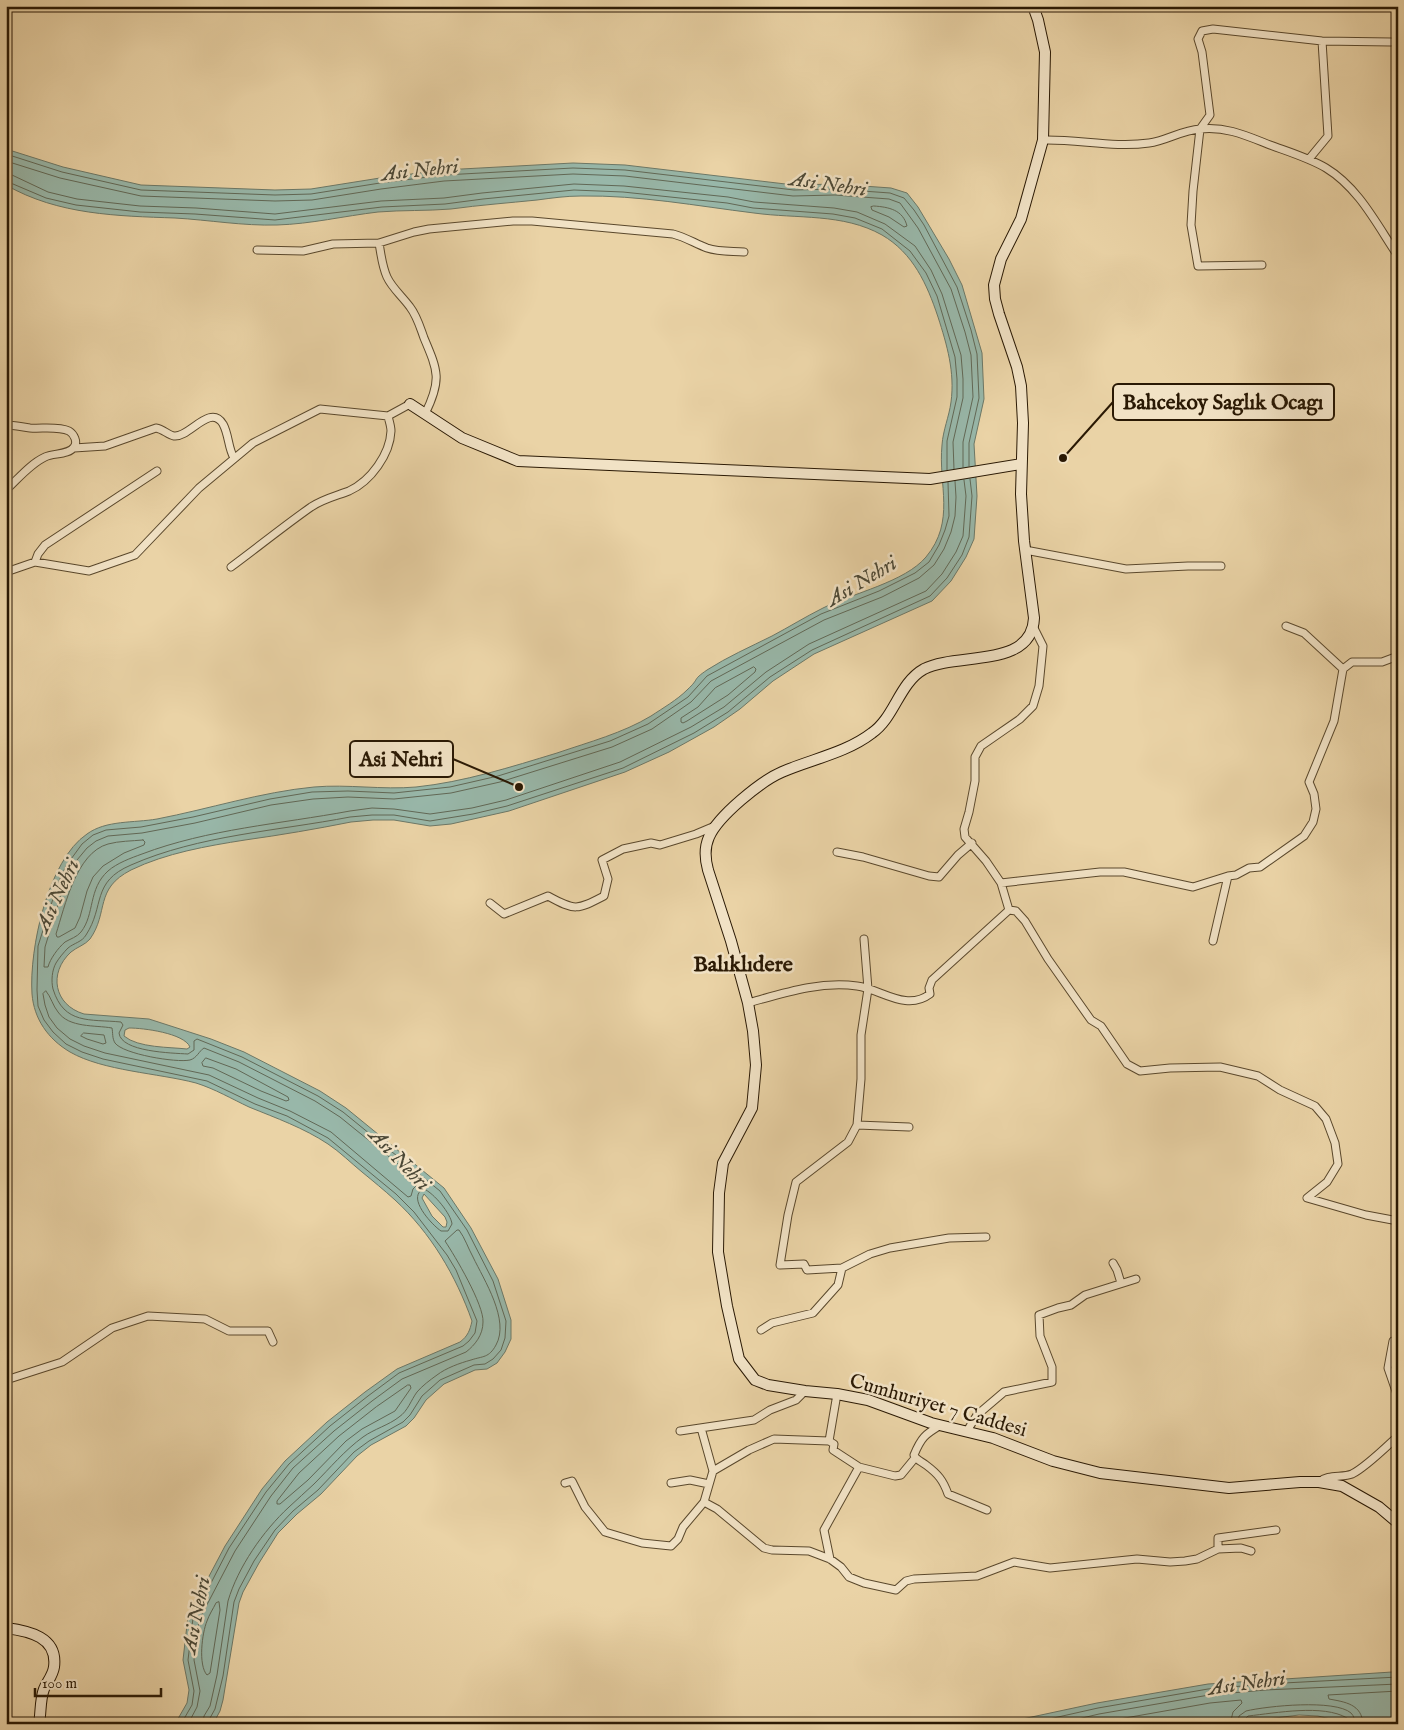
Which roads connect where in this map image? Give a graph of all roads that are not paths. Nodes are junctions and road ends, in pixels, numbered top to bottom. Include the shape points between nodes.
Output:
1 (1033, 6) edge
2 (1322, 41) junction
3 (1391, 42) dead end
4 (1200, 129) junction
5 (1043, 140) junction
6 (1309, 159) junction
7 (379, 243) junction
8 (256, 250) dead end
9 (744, 252) dead end
10 (1398, 256) edge
11 (1262, 265) dead end
12 (410, 404) joint
13 (425, 414) junction
14 (388, 416) junction
15 (6, 425) edge
16 (74, 448) junction
17 (234, 458) junction
18 (1021, 464) junction
19 (158, 471) dead end
20 (6, 490) edge
21 (1025, 550) junction
22 (35, 562) junction
23 (1221, 566) dead end
24 (231, 567) dead end
25 (6, 572) edge
26 (1034, 626) junction
27 (1286, 626) dead end
28 (1398, 656) edge
29 (1343, 668) junction
30 (716, 826) junction
31 (972, 843) junction
32 (836, 852) dead end
33 (1228, 876) junction
34 (1001, 883) junction
35 (490, 903) dead end
36 (1009, 910) junction
37 (864, 939) dead end
38 (1213, 941) dead end
39 (868, 989) junction
40 (748, 1003) junction
41 (857, 1125) junction
42 (909, 1127) dead end
43 (1398, 1222) edge
44 (986, 1237) dead end
45 (1112, 1263) dead end
46 (842, 1268) junction
47 (1136, 1279) dead end
48 (1121, 1283) junction
49 (761, 1330) dead end
50 (1393, 1341) dead end
51 (273, 1342) dead end
52 (6, 1380) edge
53 (805, 1391) junction
54 (837, 1394) junction
55 (1398, 1397) edge
56 (941, 1425) junction
57 (701, 1428) junction
58 (680, 1431) dead end
59 (968, 1431) junction
60 (1398, 1436) edge
61 (829, 1441) junction
62 (915, 1458) junction
63 (859, 1467) junction
64 (713, 1471) junction
65 (1318, 1482) junction
66 (565, 1483) dead end
67 (671, 1484) dead end
68 (709, 1484) junction
69 (704, 1502) junction
70 (987, 1510) dead end
71 (1398, 1523) edge
72 (1276, 1530) dead end
73 (1218, 1549) junction
74 (1251, 1552) dead end
75 (830, 1559) junction
76 (6, 1628) edge
77 (39, 1724) edge

1 - 5 main road via 1044,52
2 - 3 street
2 - 4 street via 1212,29 1202,31 1198,39 1210,115
2 - 6 street via 1328,136
4 - 5 street via 1151,143 1120,145
4 - 6 street via 1229,129
4 - 11 street via 1191,225 1198,266
5 - 18 main road via 1021,219 1000,259 994,285 1023,400
6 - 10 street via 1346,184 1368,210
7 - 8 street via 333,244 294,252
7 - 9 street via 429,229 532,221 673,234 707,248
7 - 13 street via 386,276 415,314 435,364 436,388
12 - 13 main road
12 - 14 street
13 - 18 main road via 462,438 518,460 930,479
14 - 17 street via 320,408 253,443
14 - 24 street via 390,440 372,474 349,491 319,502
15 - 16 street via 71,432 75,437
16 - 17 street via 105,446 156,428 174,436 180,435 212,417 222,424
16 - 20 street via 46,456
17 - 22 street via 199,488 135,555 89,571
18 - 21 main road
19 - 22 street via 45,546
21 - 23 street via 1126,570
21 - 26 main road
22 - 25 street
26 - 30 main road, Cumhuriyet 7 Caddesi via 1025,642 1008,652 944,662 922,670 908,682 890,714 873,733 845,748 781,772 748,795
26 - 31 street via 1042,646 1039,686 1033,706 1020,719 980,746 975,757 974,781 964,829 965,837
27 - 29 street via 1304,633
28 - 29 street via 1382,662 1352,662
29 - 33 street via 1334,721 1309,782 1316,809 1313,822 1304,836 1260,867
30 - 35 street via 660,845 652,843 622,849 602,860 608,879 604,896 583,907 566,906 548,896 504,914
30 - 40 main road, Cumhuriyet 7 Caddesi via 706,843 706,859
31 - 32 street via 939,877
31 - 34 street
33 - 34 street via 1193,888 1124,872
33 - 38 street
34 - 36 street
36 - 39 street via 932,980 930,994 924,999 899,1000
36 - 43 street via 1016,911 1025,921 1048,959 1127,1064 1140,1072 1220,1067 1258,1076 1315,1106 1326,1119 1335,1143 1338,1164 1327,1182 1307,1198
37 - 39 street
39 - 40 street via 814,986
39 - 41 street via 861,1035 862,1079
40 - 53 main road, Cumhuriyet 7 Caddesi via 755,1056 755,1092 752,1108 727,1153 720,1176 718,1245 721,1274 739,1359 760,1383
41 - 42 street
41 - 46 street via 848,1142 796,1182 780,1266 804,1264 807,1270
44 - 46 street via 949,1238 890,1248
45 - 48 street
46 - 49 street via 838,1285 812,1313
47 - 48 street
48 - 59 street via 1085,1295 1071,1306 1039,1315 1040,1336 1052,1367 1052,1382 1004,1392 977,1415
50 - 55 street via 1388,1368
51 - 52 street via 268,1331 229,1331 205,1319 148,1316 112,1328 62,1362
53 - 54 main road, Cumhuriyet 7 Caddesi
53 - 57 street via 796,1400 754,1420
54 - 56 main road, Cumhuriyet 7 Caddesi via 868,1400
54 - 61 street
56 - 59 main road, Cumhuriyet 7 Caddesi
56 - 62 street via 921,1438
57 - 58 street
57 - 64 street
59 - 65 main road, Cumhuriyet 7 Caddesi via 1052,1461 1100,1473 1229,1488
60 - 65 street via 1352,1474 1322,1478
61 - 63 street via 834,1444 834,1450
61 - 64 street via 774,1439
62 - 63 street via 901,1475 895,1476
62 - 70 street via 942,1479 948,1494
63 - 75 street via 824,1530
64 - 68 street
65 - 71 main road, Cumhuriyet 7 Caddesi via 1342,1486 1361,1495 1380,1506
66 - 69 street via 572,1481 585,1507 605,1532 656,1545 671,1546 678,1540 682,1527
67 - 68 street via 690,1480
68 - 69 street
69 - 75 street via 764,1548 808,1551
72 - 73 street via 1218,1538
73 - 74 street via 1241,1548
73 - 75 street via 1197,1559 1170,1562 1136,1559 1050,1568 1014,1562 976,1576 914,1579 896,1590 849,1577
76 - 77 main road via 28,1631 45,1640 54,1653 54,1669 44,1690

